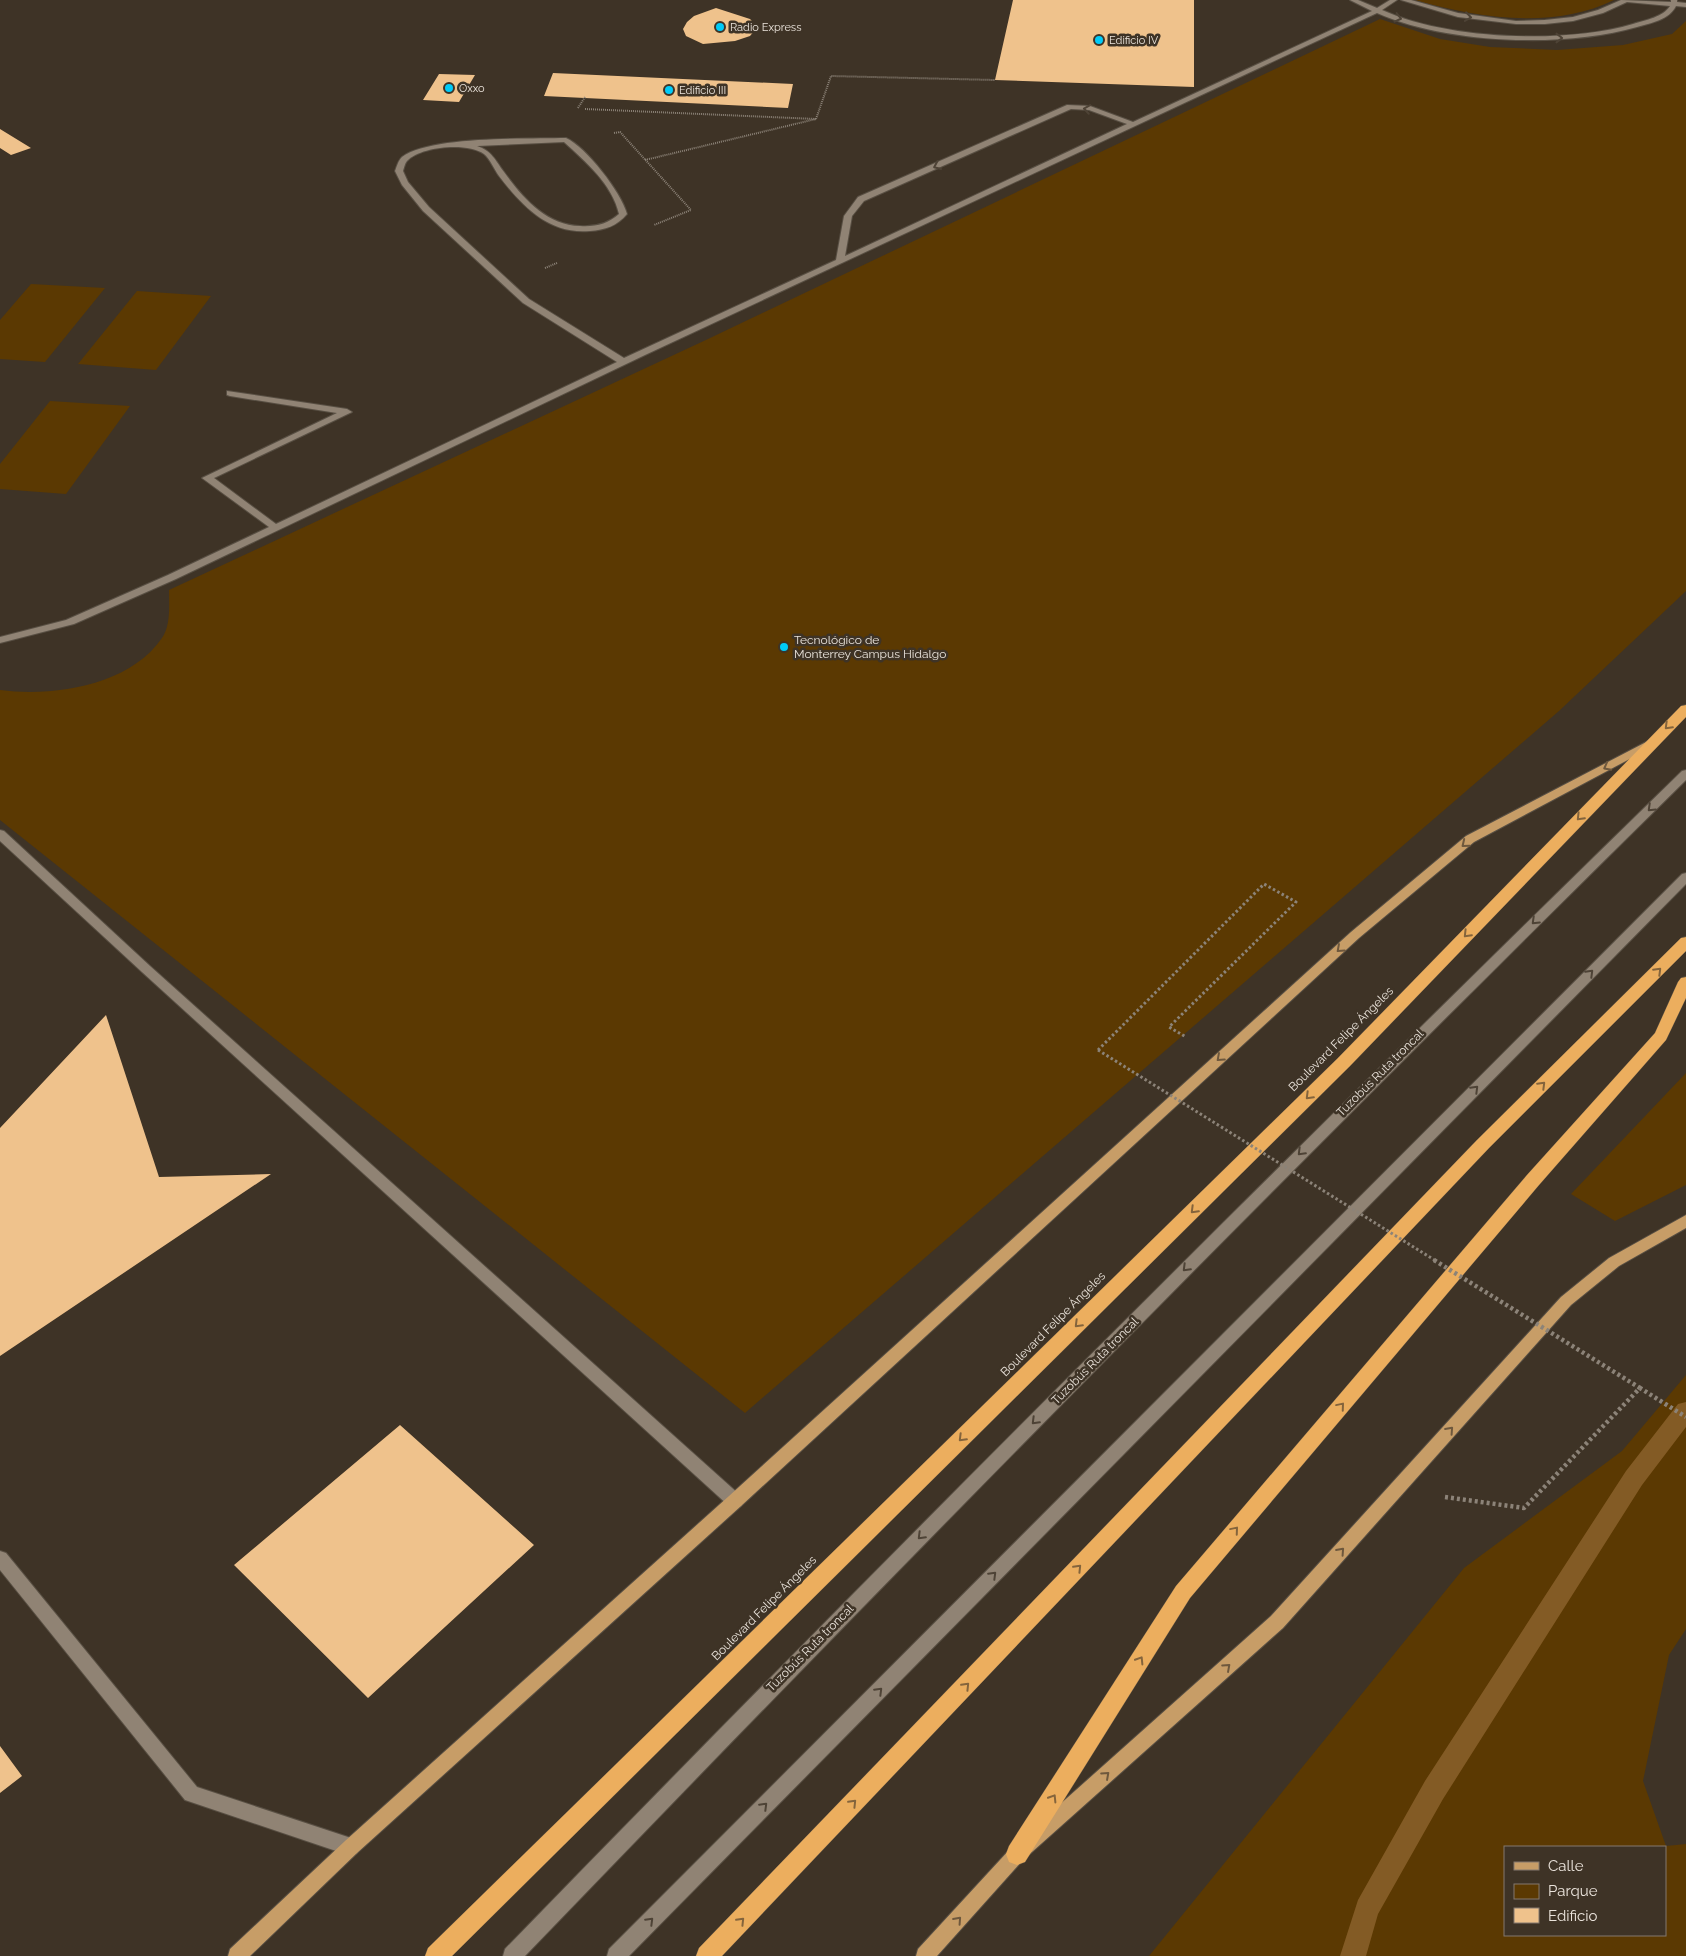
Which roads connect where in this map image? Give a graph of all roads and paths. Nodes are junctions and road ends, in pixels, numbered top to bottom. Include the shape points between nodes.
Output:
1 (1353, 0) edge
2 (1394, 0) edge
3 (1404, 0) edge
4 (1627, 0) edge
5 (1674, 2) edge
6 (1686, 5) edge
7 (1375, 12) junction
8 (995, 80) dead end
9 (585, 98) dead end
10 (816, 119) junction
11 (1132, 124) junction
12 (450, 145) junction
13 (645, 160) dead end
14 (840, 260) junction
15 (624, 362) junction
16 (230, 393) dead end
17 (276, 528) junction
18 (0, 640) edge
19 (1686, 709) edge
20 (1650, 744) junction
21 (1686, 774) edge
22 (0, 834) edge
23 (1686, 876) edge
24 (1686, 942) edge
25 (1686, 982) edge
26 (1222, 1057) junction
27 (1686, 1221) edge
28 (1640, 1388) junction
29 (1686, 1417) edge
30 (1395, 1491) junction
31 (735, 1501) junction
32 (0, 1558) edge
33 (351, 1847) junction
34 (1018, 1854) junction
35 (237, 1956) edge
36 (436, 1956) edge
37 (512, 1956) edge
38 (616, 1956) edge
39 (707, 1956) edge
40 (926, 1956) edge

1 - 7 street
2 - 7 street
3 -> 4 street via 1465,16 1505,21 1579,18
4 - 5 street
5 - 6 street
7 -> 5 street via 1449,30 1514,38 1576,38 1629,29 1666,15
7 - 11 street
8 - 10 path via 831,76
9 - 10 path via 578,108
10 - 13 path
11 - 14 street
11 -> 14 street via 1090,108 1070,107 862,199 848,216
12 - 12 street via 470,146 486,152 531,208 560,226 602,228 623,214 622,204 599,174 566,140
12 - 15 street via 429,147 403,160 399,171 405,183 458,240 526,300
14 - 15 street
15 - 17 street
16 - 17 street via 347,412 207,478
17 - 18 street via 70,622
19 -> 20 highway, Boulevard Felipe Ángeles
20 -> 26 main road via 1470,839 1355,935
20 -> 36 highway, Boulevard Felipe Ángeles via 1344,1062
21 -> 37 street, Tuzobús Ruta troncal via 1372,1080 734,1725
22 - 31 street
38 -> 23 street
39 -> 24 highway via 1483,1144
34 -> 25 highway via 1183,1592 1532,1180 1661,1036
26 - 28 path, bridge via 1169,1027 1296,902 1264,884 1098,1050
26 -> 31 main road
30 -> 27 main road via 1566,1301 1614,1262
28 - 29 path
28 - 30 path via 1524,1508
34 -> 30 main road via 1277,1622
31 - 33 main road
32 - 33 street via 191,1794
33 - 35 main road
40 -> 34 main road

